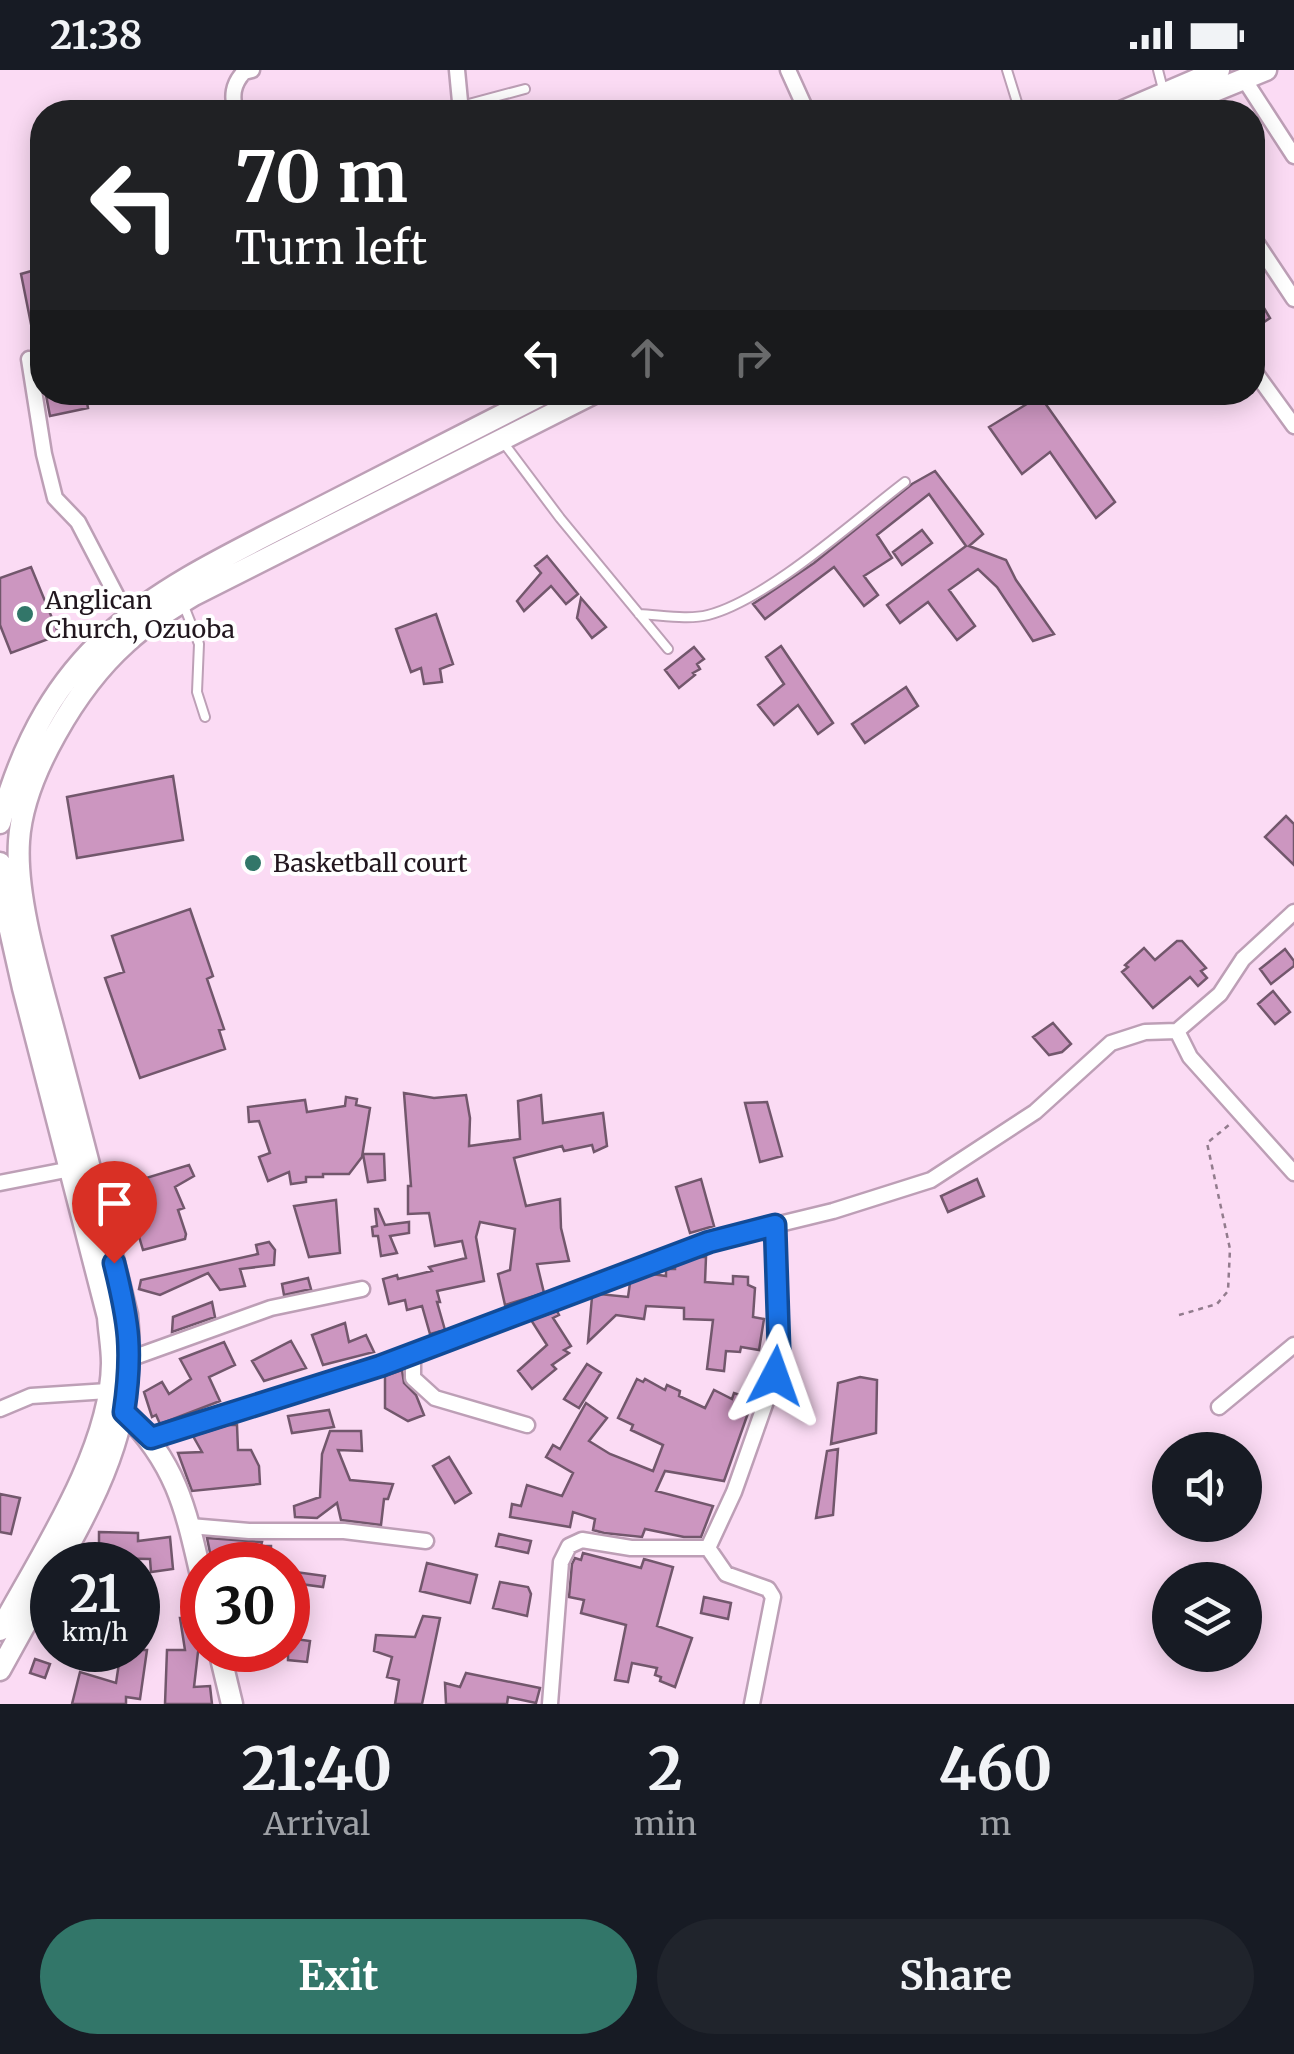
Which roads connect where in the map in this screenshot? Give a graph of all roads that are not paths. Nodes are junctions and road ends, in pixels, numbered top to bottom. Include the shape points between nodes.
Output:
1 (252, 70) edge
2 (456, 70) edge
3 (788, 70) edge
4 (1007, 70) edge
5 (1158, 70) edge
6 (1220, 70) edge
7 (1266, 70) edge
8 (1244, 79) junction
9 (525, 89) dead end
10 (234, 100) edge
11 (460, 100) edge
12 (490, 100) edge
13 (802, 100) edge
14 (1016, 100) edge
15 (1165, 100) edge
16 (1177, 100) edge
17 (1186, 100) edge
18 (1258, 100) edge
19 (1265, 111) edge
20 (1294, 156) edge
21 (1265, 256) edge
22 (1294, 299) edge
23 (28, 359) dead end
24 (30, 371) edge
25 (1265, 386) edge
26 (36, 405) edge
27 (517, 405) edge
28 (572, 405) edge
29 (1294, 426) edge
30 (503, 442) junction
31 (905, 482) dead end
32 (182, 602) junction
33 (640, 614) junction
34 (127, 616) junction
35 (668, 648) dead end
36 (205, 717) dead end
37 (11, 792) edge
38 (0, 822) edge
39 (0, 862) edge
40 (1294, 912) edge
41 (9, 964) edge
42 (1177, 1031) junction
43 (1292, 1168) edge
44 (71, 1169) junction
45 (0, 1183) edge
46 (775, 1225) junction
47 (362, 1289) dead end
48 (1294, 1345) edge
49 (412, 1354) junction
50 (132, 1358) junction
51 (108, 1391) junction
52 (1219, 1407) dead end
53 (0, 1409) edge
54 (124, 1412) junction
55 (527, 1425) dead end
56 (151, 1438) junction
57 (190, 1526) junction
58 (426, 1540) dead end
59 (69, 1542) edge
60 (194, 1542) edge
61 (708, 1548) junction
62 (30, 1616) edge
63 (0, 1630) edge
64 (0, 1670) edge
65 (225, 1672) edge
66 (232, 1704) edge
67 (550, 1704) edge
68 (752, 1704) edge

1 - 10 street via 234,88
2 - 11 street
3 - 13 street
4 - 14 lane
5 - 15 lane
6 - 16 main road
7 - 8 main road
8 - 17 main road
8 - 18 street
9 - 12 lane
19 - 20 street
21 - 22 street
23 - 24 street
25 - 29 street
26 - 34 street via 55,498 78,522
27 - 34 main road via 184,578
28 - 30 main road
30 - 32 main road
30 - 33 lane
31 - 33 lane via 735,606 704,616
32 - 36 lane via 199,644 197,692
32 - 37 main road via 98,672
33 - 35 lane
34 - 37 main road via 82,660 48,708 20,758
37 - 38 main road
37 - 50 main road via 41,982 128,1315
39 - 41 main road
40 - 42 street
41 - 44 main road
42 - 43 street via 1190,1056
42 - 46 street via 1111,1043 1035,1112 931,1180
44 - 45 street
44 - 51 main road via 108,1317
46 - 49 street via 709,1242
46 - 61 street via 775,1376
47 - 50 street via 271,1308
48 - 52 street
49 - 55 street via 414,1378 435,1398
49 - 56 street
50 - 54 main road
51 - 53 street via 32,1396
51 - 63 main road via 94,1448
54 - 56 main road
54 - 59 main road via 113,1453
56 - 57 main road via 184,1500
57 - 58 street
57 - 60 main road
61 - 67 street via 582,1540 569,1546 561,1562
61 - 68 street via 726,1574 768,1588 772,1597
62 - 64 main road
65 - 66 main road

